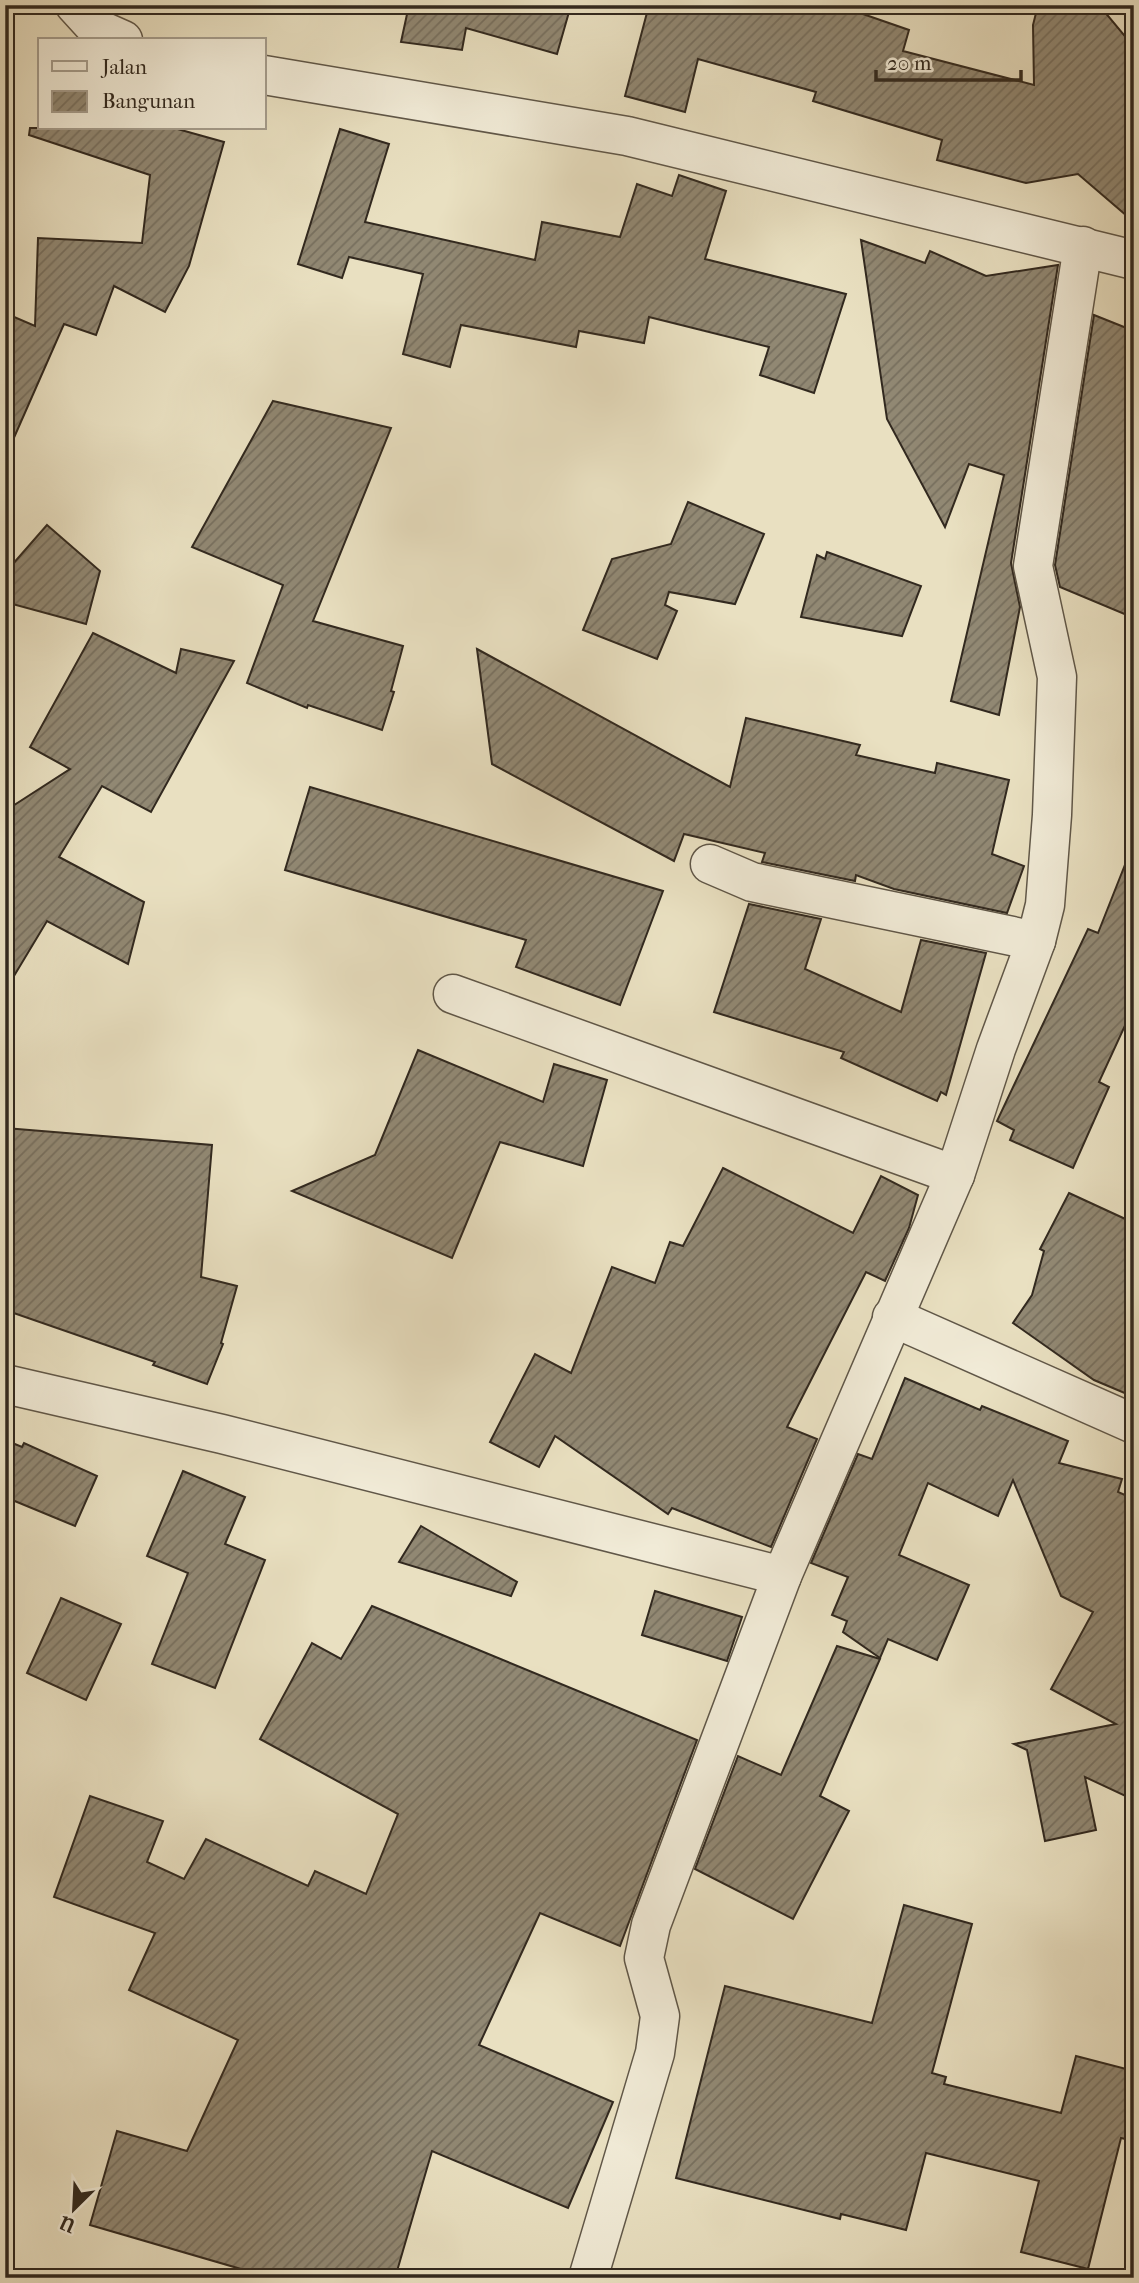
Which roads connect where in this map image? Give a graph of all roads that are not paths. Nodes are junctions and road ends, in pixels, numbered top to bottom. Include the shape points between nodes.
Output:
1 (75, 5) edge
2 (118, 38) edge
3 (266, 75) edge
4 (1083, 246) junction
5 (1134, 260) edge
6 (710, 864) dead end
7 (1035, 941) junction
8 (453, 994) dead end
9 (955, 1175) junction
10 (892, 1317) junction
11 (5, 1384) edge
12 (1134, 1424) edge
13 (782, 1576) junction
14 (587, 2278) edge

1 - 2 street via 96,28
3 - 4 street via 627,136
4 - 5 street
4 - 7 street via 1033,566 1057,677 1048,879
6 - 7 street via 752,882
7 - 9 street
8 - 9 street
9 - 10 street
10 - 12 street
10 - 13 street
11 - 13 street via 222,1434
13 - 14 street via 651,1925 644,1958 660,2016 655,2053

